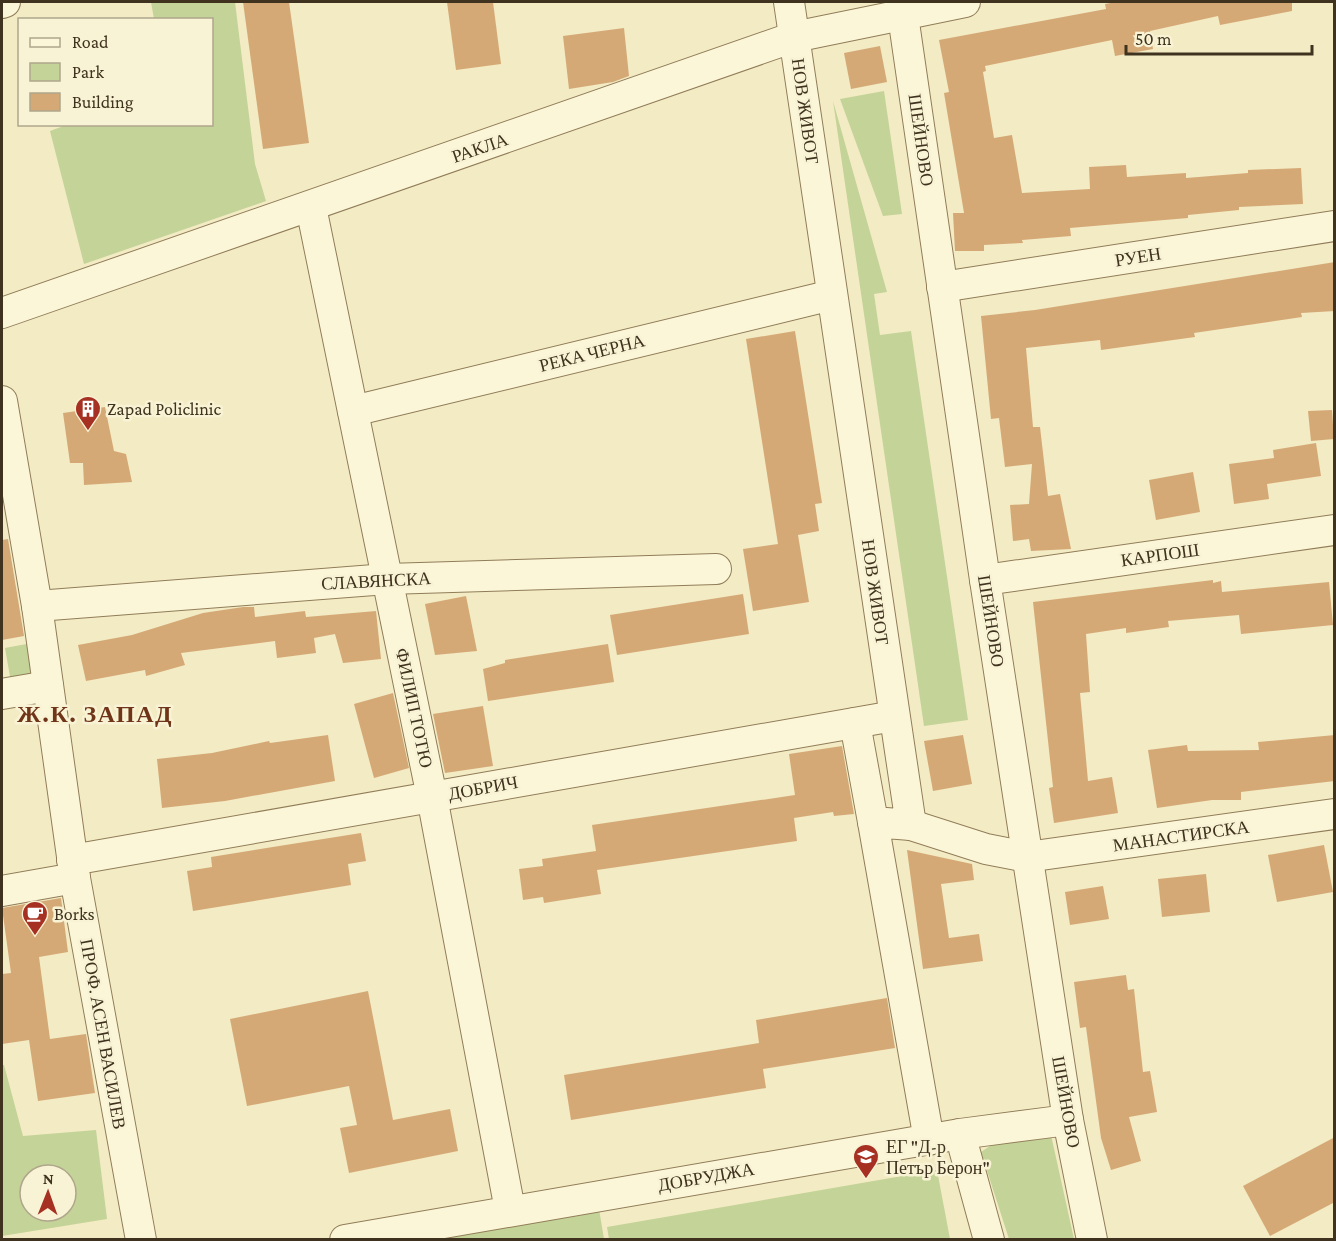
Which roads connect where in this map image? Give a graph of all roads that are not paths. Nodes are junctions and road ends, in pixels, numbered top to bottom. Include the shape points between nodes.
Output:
1 (789, 2) edge
2 (964, 2) edge
3 (902, 8) edge
4 (794, 37) junction
5 (311, 207) junction
6 (1335, 226) edge
7 (942, 287) junction
8 (832, 295) junction
9 (2, 313) edge
10 (2, 401) edge
11 (353, 411) junction
12 (1335, 530) edge
13 (716, 568) dead end
14 (387, 579) junction
15 (985, 580) junction
16 (37, 606) junction
17 (48, 686) junction
18 (2, 694) edge
19 (894, 716) junction
20 (855, 723) junction
21 (432, 797) junction
22 (1335, 814) edge
23 (873, 822) junction
24 (911, 825) junction
25 (1028, 857) junction
26 (74, 869) junction
27 (2, 891) edge
28 (1068, 1120) junction
29 (960, 1134) junction
30 (929, 1140) junction
31 (510, 1210) junction
32 (141, 1239) edge
33 (345, 1239) edge
34 (989, 1239) edge
35 (1092, 1239) edge

1 - 4 street, НОВ ЖИВОТ
2 - 3 street, РАКЛА
3 - 4 street, РАКЛА
3 - 7 street, ШЕЙНОВО
4 - 5 street, РАКЛА
4 - 8 street, НОВ ЖИВОТ
5 - 9 street, РАКЛА
5 - 11 street, ФИЛИП ТОТЮ
6 - 7 street, РУЕН
7 - 15 street, ШЕЙНОВО
8 - 11 street, РЕКА ЧЕРНА
8 - 19 street, НОВ ЖИВОТ
10 - 16 street, ПРОФ. АСЕН ВАСИЛЕВ
11 - 14 street, ФИЛИП ТОТЮ
12 - 15 street, КАРПОШ
13 - 14 street, СЛАВЯНСКА
14 - 16 street, СЛАВЯНСКА
14 - 21 street, ФИЛИП ТОТЮ
15 - 25 street, ШЕЙНОВО
16 - 17 street, ПРОФ. АСЕН ВАСИЛЕВ
17 - 18 street
17 - 26 street, ПРОФ. АСЕН ВАСИЛЕВ
19 - 20 street, ДОБРИЧ
19 - 24 street, НОВ ЖИВОТ
20 - 21 street, ДОБРИЧ
20 - 23 street
21 - 26 street, ДОБРИЧ
21 - 31 street, ФИЛИП ТОТЮ
22 - 25 street, МАНАСТИРСКА
23 - 24 street
23 - 30 street
24 - 25 street, МАНАСТИРСКА via 986,849
25 - 28 street, ШЕЙНОВО
26 - 27 street, ДОБРИЧ
26 - 32 street, ПРОФ. АСЕН ВАСИЛЕВ
28 - 29 street, ДОБРУДЖА
28 - 35 street, ШЕЙНОВО
29 - 30 street, ДОБРУДЖА
29 - 34 street
30 - 31 street, ДОБРУДЖА
31 - 33 street, ДОБРУДЖА

